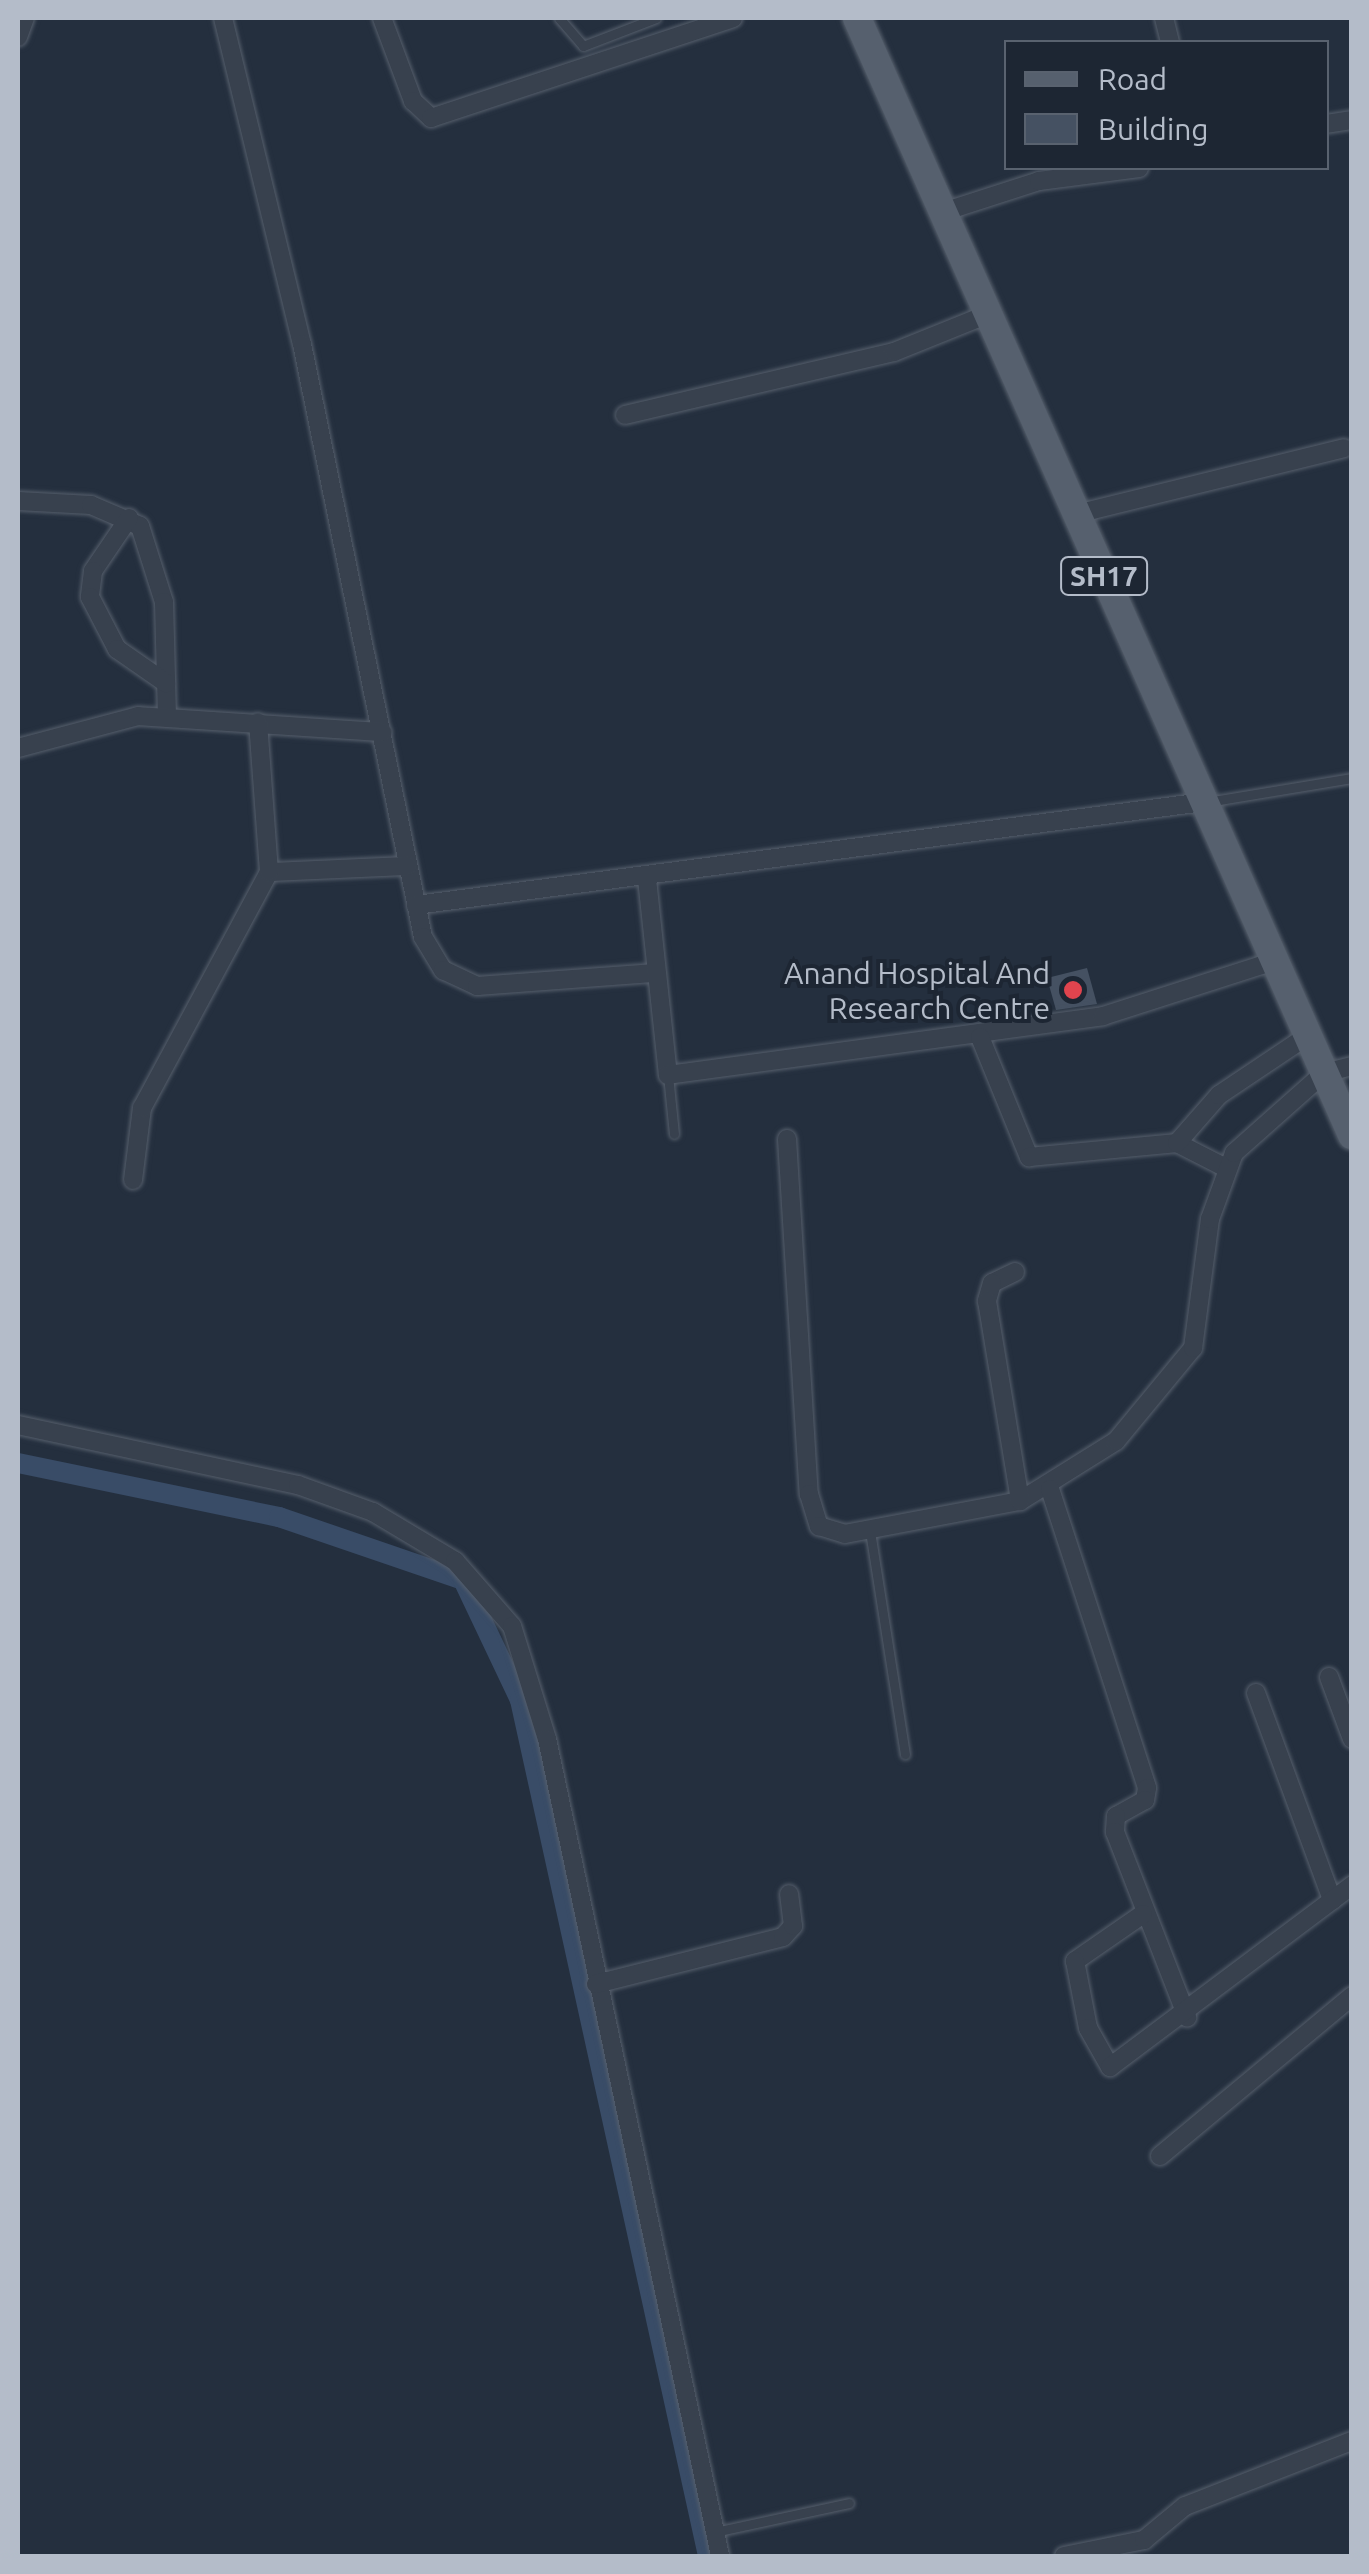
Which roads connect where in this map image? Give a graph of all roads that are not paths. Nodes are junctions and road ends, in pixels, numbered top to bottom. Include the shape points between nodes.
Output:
1 (25, 18) edge
2 (222, 18) edge
3 (382, 18) edge
4 (558, 18) edge
5 (656, 18) edge
6 (733, 18) edge
7 (857, 18) edge
8 (18, 37) edge
9 (1124, 170) edge
10 (943, 212) junction
11 (988, 314) junction
12 (625, 415) dead end
13 (1344, 448) dead end
14 (18, 501) edge
15 (1076, 514) junction
16 (129, 518) junction
17 (166, 683) junction
18 (167, 717) junction
19 (258, 722) junction
20 (382, 732) junction
21 (18, 748) edge
22 (1352, 778) edge
23 (1204, 802) junction
24 (408, 866) junction
25 (270, 872) junction
26 (647, 879) junction
27 (416, 905) junction
28 (1274, 961) junction
29 (656, 973) junction
30 (980, 1036) junction
31 (1308, 1036) junction
32 (1338, 1070) edge
33 (668, 1074) junction
34 (674, 1134) dead end
35 (1352, 1134) edge
36 (787, 1140) dead end
37 (1177, 1143) junction
38 (1226, 1168) junction
39 (133, 1180) dead end
40 (1014, 1272) dead end
41 (18, 1426) edge
42 (1050, 1489) junction
43 (1020, 1501) junction
44 (870, 1531) junction
45 (1329, 1676) dead end
46 (1256, 1693) dead end
47 (1352, 1739) edge
48 (904, 1754) dead end
49 (1352, 1885) edge
50 (789, 1894) dead end
51 (1332, 1900) junction
52 (1143, 1914) junction
53 (596, 1984) junction
54 (1352, 1996) edge
55 (1186, 2017) junction
56 (1160, 2156) dead end
57 (1352, 2442) edge
58 (849, 2503) dead end
59 (715, 2532) junction
60 (720, 2556) edge
61 (1064, 2556) edge

1 - 8 street
2 - 20 street
3 - 6 street via 413,102 431,118
4 - 5 lane via 584,46
7 - 10 main road, SH17
9 - 10 street via 1039,181
10 - 11 main road, SH17
11 - 12 street via 876,357
11 - 15 main road, SH17
13 - 15 street
14 - 16 street via 91,504
15 - 23 main road, SH17
16 - 17 street via 154,552
16 - 17 street via 94,571 90,597 117,648
17 - 18 street
18 - 19 street
18 - 21 street
19 - 20 street
19 - 25 street
20 - 24 street
22 - 23 lane
23 - 26 street
23 - 28 main road, SH17
24 - 25 street
24 - 27 street
25 - 39 street via 142,1108
26 - 27 street
26 - 29 street
27 - 29 street via 432,955 477,986
28 - 30 street via 1164,1002
28 - 31 main road, SH17
29 - 33 street
30 - 33 street
30 - 37 street via 1030,1156
31 - 32 main road, SH17
31 - 37 street via 1218,1095
32 - 35 main road, SH17
32 - 38 street via 1248,1134
33 - 34 lane
36 - 44 street via 809,1494 829,1533
37 - 38 street
38 - 42 street via 1181,1370 1116,1441
40 - 43 street via 992,1283 987,1301
41 - 53 street via 336,1496 417,1533 480,1584 512,1626 532,1685
42 - 43 street
42 - 52 street via 1147,1788 1144,1800 1114,1820
43 - 44 street
44 - 48 lane
45 - 47 street
46 - 51 street
49 - 51 street
50 - 53 street via 793,1926 783,1937
51 - 55 street
52 - 55 street
52 - 55 street via 1075,1961 1098,2054 1122,2065
53 - 59 street
54 - 56 street
57 - 61 street via 1185,2506 1144,2540
58 - 59 lane
59 - 60 street

